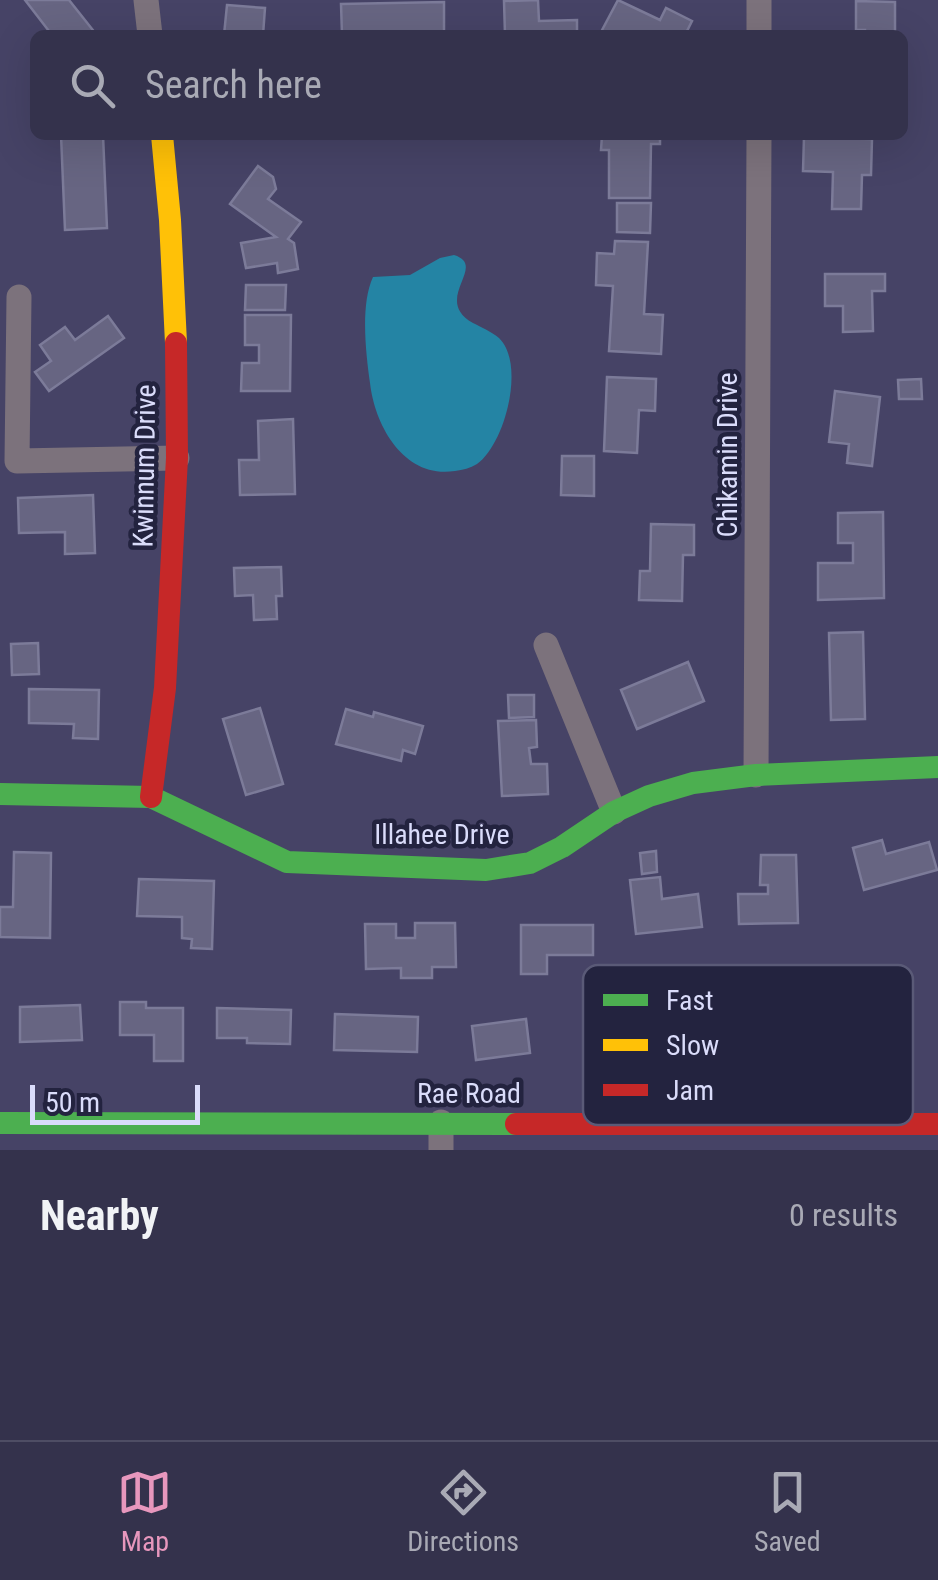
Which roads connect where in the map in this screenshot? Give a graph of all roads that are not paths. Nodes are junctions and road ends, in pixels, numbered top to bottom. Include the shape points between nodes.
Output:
1 (146, 0) edge
2 (759, 0) edge
3 (149, 30) edge
4 (759, 30) edge
5 (162, 140) edge
6 (758, 140) edge
7 (19, 297) dead end
8 (177, 458) junction
9 (546, 645) dead end
10 (938, 767) edge
11 (756, 776) junction
12 (0, 794) edge
13 (151, 797) junction
14 (614, 812) junction
15 (441, 1122) junction
16 (0, 1123) edge
17 (583, 1123) edge
18 (913, 1124) edge
19 (938, 1124) edge
20 (441, 1150) edge

1 - 3 street
2 - 4 street
5 - 8 street, Kwinnum Drive
6 - 11 street, Chikamin Drive
7 - 8 street via 17,461
8 - 13 street, Kwinnum Drive via 165,688
9 - 14 street
10 - 11 street, Illahee Drive
11 - 14 street, Illahee Drive via 692,783
12 - 13 street, Illahee Drive
13 - 14 street, Illahee Drive via 287,862 486,870 530,863
15 - 16 street, Rae Road
15 - 17 street, Rae Road
15 - 20 street
18 - 19 street, Rae Road

